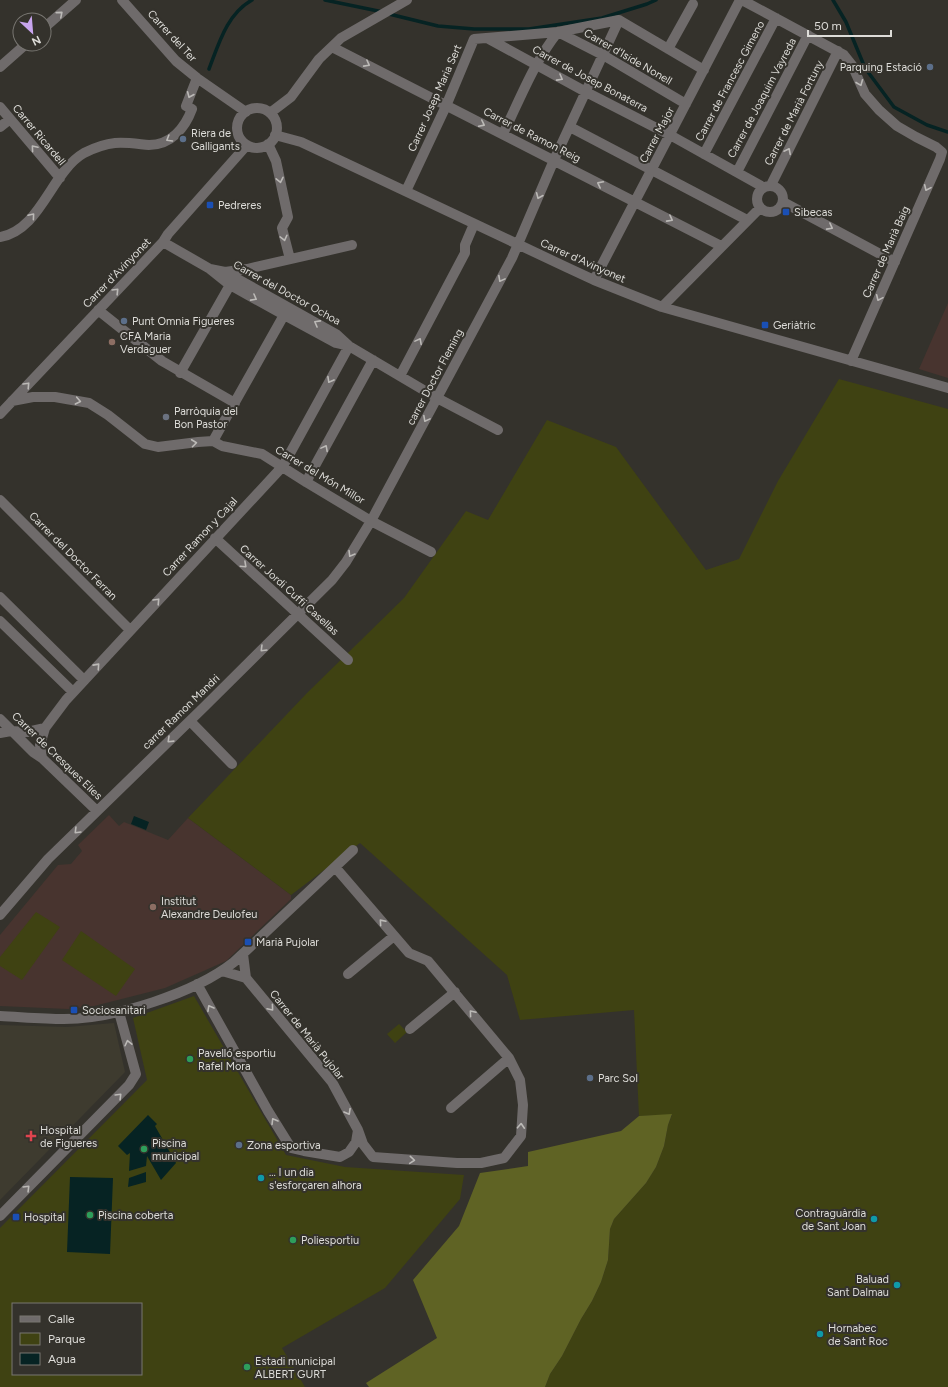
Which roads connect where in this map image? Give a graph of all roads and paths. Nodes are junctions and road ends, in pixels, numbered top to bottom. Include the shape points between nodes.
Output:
1 (76, 0) edge
2 (122, 0) edge
3 (407, 0) edge
4 (741, 0) edge
5 (693, 4) dead end
6 (776, 18) junction
7 (619, 20) junction
8 (52, 21) edge
9 (558, 32) junction
10 (808, 35) junction
11 (490, 39) junction
12 (332, 47) junction
13 (668, 49) junction
14 (838, 51) junction
15 (17, 52) edge
16 (603, 55) junction
17 (536, 65) junction
18 (0, 67) edge
19 (704, 70) junction
20 (197, 78) junction
21 (586, 92) junction
22 (686, 104) junction
23 (446, 106) junction
24 (0, 107) edge
25 (246, 112) junction
26 (270, 113) junction
27 (10, 119) junction
28 (0, 127) edge
29 (570, 127) junction
30 (503, 134) junction
31 (276, 135) junction
32 (670, 135) junction
33 (247, 144) junction
34 (268, 144) junction
35 (704, 154) junction
36 (554, 160) junction
37 (652, 170) junction
38 (737, 172) junction
39 (60, 178) junction
40 (767, 186) junction
41 (406, 191) junction
42 (635, 201) junction
43 (783, 202) junction
44 (760, 208) junction
45 (747, 220) junction
46 (474, 224) junction
47 (0, 237) edge
48 (163, 242) junction
49 (352, 245) dead end
50 (519, 245) junction
51 (721, 246) junction
52 (290, 259) junction
53 (895, 262) junction
54 (210, 269) junction
55 (225, 272) junction
56 (594, 280) junction
57 (230, 285) junction
58 (662, 307) junction
59 (98, 310) junction
60 (284, 315) junction
61 (349, 346) junction
62 (373, 360) junction
63 (851, 361) junction
64 (180, 373) junction
65 (400, 376) junction
66 (948, 388) edge
67 (437, 398) junction
68 (12, 401) junction
69 (235, 403) junction
70 (0, 414) edge
71 (498, 430) dead end
72 (213, 442) junction
73 (283, 466) junction
74 (306, 482) junction
75 (0, 500) edge
76 (372, 521) junction
77 (215, 538) junction
78 (431, 552) dead end
79 (0, 597) edge
80 (298, 615) junction
81 (0, 621) edge
82 (130, 630) junction
83 (348, 660) dead end
84 (84, 680) junction
85 (73, 692) junction
86 (0, 719) edge
87 (190, 721) junction
88 (45, 728) junction
89 (11, 731) junction
90 (0, 734) edge
91 (42, 758) junction
92 (232, 764) dead end
93 (97, 811) junction
94 (353, 850) dead end
95 (335, 867) junction
96 (0, 915) edge
97 (394, 936) junction
98 (243, 954) junction
99 (222, 971) junction
100 (348, 974) dead end
101 (246, 978) junction
102 (197, 984) junction
103 (455, 992) junction
104 (119, 1012) junction
105 (0, 1016) edge
106 (410, 1029) dead end
107 (509, 1058) junction
108 (451, 1108) dead end
109 (358, 1130) junction
110 (0, 1216) edge

8 -> 1 street
2 - 20 street, Carrer del Ter via 176,61
3 - 12 street via 341,38
4 - 6 street
4 - 19 street, Carrer Major
5 - 13 street
6 - 10 street
6 - 35 street, Carrer de Francesc Gimeno
7 - 9 street, Carrer Josep Maria Sert
7 - 13 street
7 - 16 street, carrer Doctor Fleming
9 - 11 street, Carrer Josep Maria Sert
9 - 16 street, Carrer d'Iside Nonell
9 - 17 street
10 - 14 street
10 - 38 street, Carrer de Joaquim Vayreda
11 - 17 street, Carrer de Josep Bonaterra
11 - 23 street, Carrer Josep Maria Sert via 474,39
12 -> 23 street, Carrer de Ramon Reig
12 - 26 street via 319,59 290,97
13 - 19 street
40 -> 14 street, Carrer de Marià Fortuny
14 -> 53 street, Carrer de Marià Baig via 848,60 863,91 879,110 897,126 942,152
15 - 18 street
16 - 21 street, carrer Doctor Fleming
16 - 22 street, Carrer d'Iside Nonell
17 -> 21 street, Carrer de Josep Bonaterra
17 - 30 street
19 - 22 street, Carrer Major
20 - 25 street, Carrer del Ter
20 -> 39 street via 186,106 192,109 190,114 182,129 167,142 151,145 117,142 101,145 82,154
21 - 29 street, carrer Doctor Fleming
21 - 32 street, Carrer de Josep Bonaterra
22 - 32 street, Carrer Major
23 -> 30 street, Carrer de Ramon Reig
23 - 41 street, Carrer Josep Maria Sert
24 - 27 street, Carrer Ricardell
25 - 26 street via 258,108
25 - 33 street via 241,116 237,128 242,140
26 - 31 street via 276,123
27 - 28 street
39 -> 27 street, Carrer Ricardell
29 - 36 street, carrer Doctor Fleming
29 - 37 street
30 - 36 street, Carrer de Ramon Reig
31 - 34 street
31 - 41 street, Carrer d'Avinyonet via 301,142
32 - 35 street, Carrer de Josep Bonaterra
32 - 37 street, Carrer Major
33 - 34 street via 257,148
33 - 48 street, Carrer d'Avinyonet
34 -> 52 street via 276,161 288,217 282,228
35 - 38 street, Carrer de Josep Bonaterra
42 -> 36 street, Carrer de Ramon Reig
36 -> 50 street, carrer Doctor Fleming
37 - 42 street, Carrer Major
37 - 45 street
38 - 40 street, Carrer de Josep Bonaterra
47 -> 39 street via 7,236 24,225
40 - 43 street via 778,188 783,194
40 - 44 street via 758,193 756,201
41 - 46 street, Carrer d'Avinyonet
42 -> 51 street, Carrer de Ramon Reig
42 - 56 street, Carrer Major
43 - 44 street via 779,209 773,212 766,212
43 -> 53 street
44 - 45 street
45 - 51 street
46 - 50 street, Carrer d'Avinyonet
65 -> 46 street via 465,253 465,244
48 - 54 street, Carrer del Doctor Ochoa
59 -> 48 street, Carrer d'Avinyonet
49 - 52 street
50 - 56 street, Carrer d'Avinyonet
50 -> 67 street, carrer Doctor Fleming
51 - 58 street
52 - 55 street
53 -> 63 street, Carrer de Marià Baig
54 - 55 street, Carrer del Doctor Ochoa
54 - 57 street, Carrer del Doctor Ochoa
61 -> 55 street, Carrer del Doctor Ochoa via 336,334
56 - 58 street, Carrer d'Avinyonet
57 -> 60 street, Carrer del Doctor Ochoa
57 - 64 street
58 - 63 street, Carrer d'Avinyonet
59 - 64 street
68 -> 59 street, Carrer d'Avinyonet
60 - 61 street, Carrer del Doctor Ochoa via 336,343
60 - 69 street
61 - 62 street, Carrer del Doctor Ochoa
61 -> 73 street, Carrer Ramon y Cajal
62 - 65 street, Carrer del Doctor Ochoa
74 -> 62 street
63 - 66 street, Carrer d'Avinyonet
64 - 69 street
65 - 67 street, Carrer del Doctor Ochoa
67 - 71 street, Carrer del Doctor Ochoa
67 -> 76 street, carrer Doctor Fleming
68 - 70 street, Carrer d'Avinyonet
68 -> 72 street, Carrer del Món Millor via 33,397 55,397 89,403 145,444 158,447
69 - 72 street
72 - 73 street, Carrer del Món Millor via 262,454
73 - 74 street, Carrer del Món Millor
73 - 77 street, Carrer Ramon y Cajal
74 - 76 street, Carrer del Món Millor
75 - 82 street, Carrer del Doctor Ferran
76 - 78 street, Carrer del Món Millor
76 -> 80 street, carrer Ramon Mandri via 337,574
77 -> 80 street, Carrer Jordi Cuffi Casellas
82 -> 77 street, Carrer Ramon y Cajal
79 - 84 street
80 - 83 street, Carrer Jordi Cuffi Casellas
80 -> 87 street, carrer Ramon Mandri
81 - 85 street
84 -> 82 street, Carrer Ramon y Cajal
84 - 85 street, Carrer Ramon y Cajal
85 - 88 street, Carrer Ramon y Cajal
86 - 89 street, Carrer de Cresques Elies
87 - 92 street
87 -> 93 street, carrer Ramon Mandri
88 - 89 street via 27,732
88 - 91 street, Carrer Ramon y Cajal via 40,745
89 - 90 street
89 - 91 street, Carrer de Cresques Elies
91 - 93 street, Carrer de Cresques Elies
93 -> 96 street, carrer Ramon Mandri via 48,859
94 - 95 street
97 -> 95 street, Carrer de Marià Pujolar
95 - 98 street
97 - 100 street
97 - 103 street, Carrer de Marià Pujolar via 409,953 428,961
98 - 99 street
98 - 101 street
99 - 101 street
99 - 102 street
101 -> 109 street, Carrer de Marià Pujolar via 332,1082
102 - 104 street via 167,997
109 -> 102 street via 356,1142 349,1152 340,1157 291,1148
103 - 106 street
107 -> 103 street, Carrer de Marià Pujolar
104 - 105 street via 65,1019
110 -> 104 street via 129,1085 136,1074
107 - 108 street
109 -> 107 street, Carrer de Marià Pujolar via 363,1144 373,1157 457,1164 481,1163 504,1158 521,1136 520,1080

